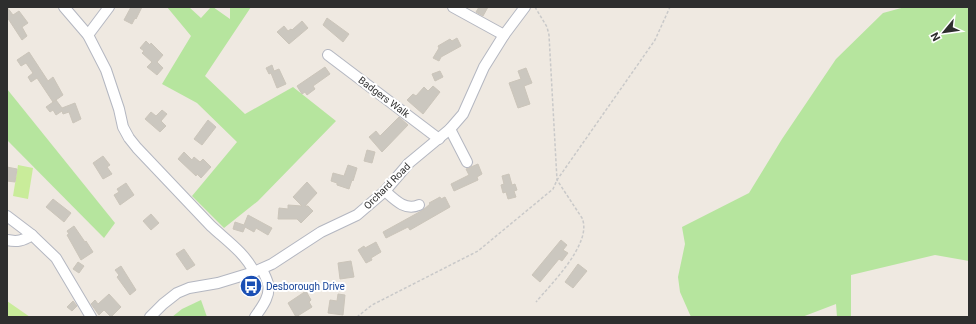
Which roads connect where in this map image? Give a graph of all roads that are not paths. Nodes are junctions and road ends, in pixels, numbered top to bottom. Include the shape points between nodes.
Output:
1 (64, 7) edge
2 (109, 7) edge
3 (453, 7) edge
4 (525, 7) edge
5 (504, 34) junction
6 (88, 35) junction
7 (328, 55) dead end
8 (450, 129) junction
9 (439, 139) junction
10 (467, 162) dead end
11 (385, 191) junction
12 (419, 205) dead end
13 (7, 216) edge
14 (32, 235) junction
15 (7, 240) edge
16 (258, 271) junction
17 (91, 317) edge
18 (150, 317) edge
19 (255, 317) edge

1 - 6 street
2 - 6 street
3 - 5 street
4 - 5 street, Orchard Road
5 - 8 street, Orchard Road via 484,67 463,114
6 - 16 street via 106,70 129,138
7 - 9 street, Badgers Walk
8 - 9 street, Orchard Road
8 - 10 street
9 - 11 street, Orchard Road via 409,163
11 - 12 street via 402,206 414,208
11 - 16 street, Orchard Road via 357,215 321,232
13 - 14 street
14 - 15 street via 25,240
14 - 17 street via 56,258
16 - 18 street, Orchard Road via 218,284 188,288 177,293
16 - 19 street via 268,284 268,290 264,304

